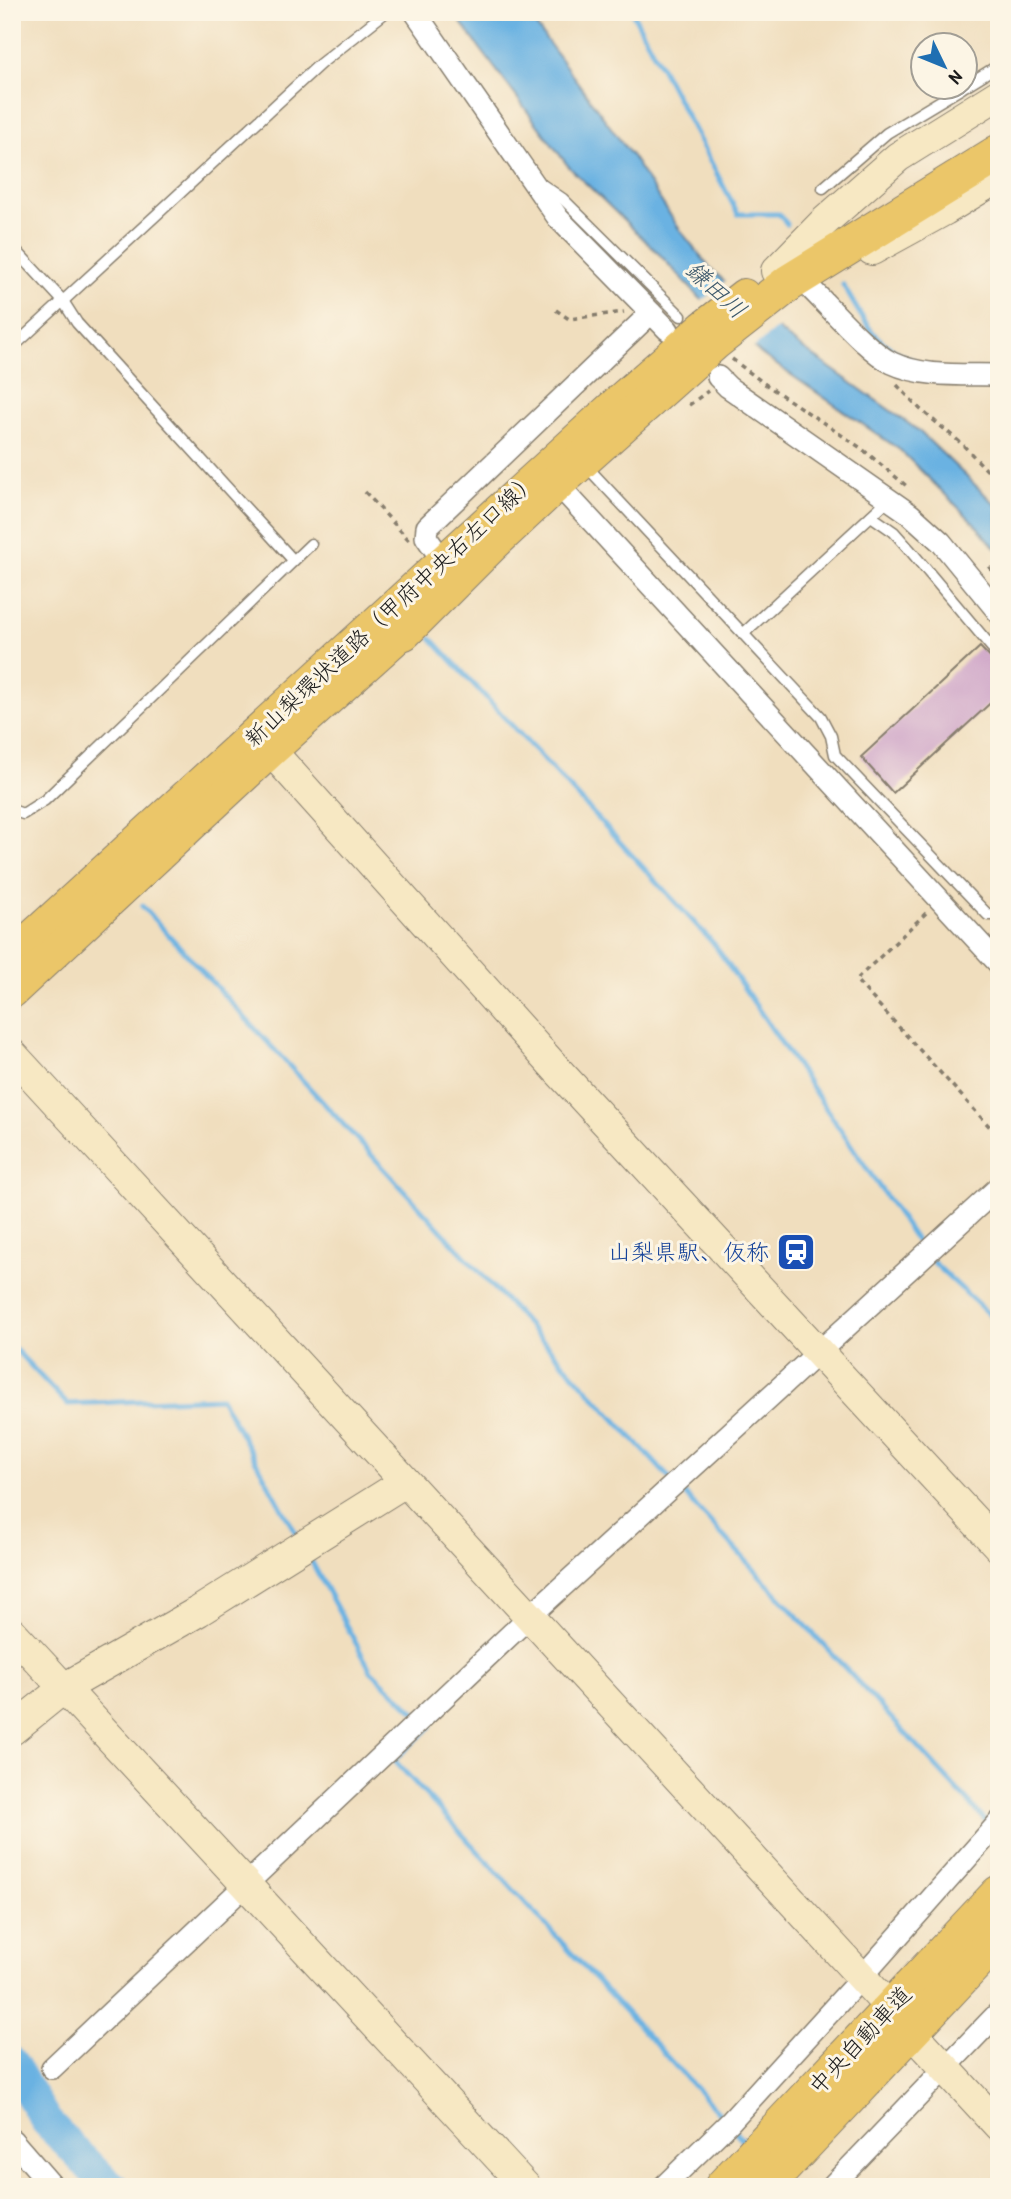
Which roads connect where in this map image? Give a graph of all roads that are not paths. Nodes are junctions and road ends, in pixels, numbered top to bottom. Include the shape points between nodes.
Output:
1 (386, 12) edge
2 (415, 12) edge
3 (999, 65) edge
4 (979, 78) edge
5 (999, 94) edge
6 (939, 102) edge
7 (999, 133) edge
8 (999, 153) edge
9 (999, 177) edge
10 (529, 178) junction
11 (823, 188) dead end
12 (12, 246) edge
13 (792, 284) junction
14 (63, 301) junction
15 (652, 313) junction
16 (703, 347) junction
17 (12, 348) edge
18 (999, 375) edge
19 (588, 468) junction
20 (564, 490) junction
21 (889, 499) junction
22 (870, 516) junction
23 (310, 544) dead end
24 (293, 561) junction
25 (443, 561) junction
26 (999, 613) edge
27 (403, 632) junction
28 (743, 634) junction
29 (999, 656) edge
30 (271, 751) junction
31 (827, 763) junction
32 (12, 810) edge
33 (999, 915) edge
34 (12, 955) edge
35 (999, 964) edge
36 (12, 992) edge
37 (12, 1055) edge
38 (999, 1186) edge
39 (819, 1352) junction
40 (405, 1482) junction
41 (999, 1547) edge
42 (529, 1616) junction
43 (12, 1632) edge
44 (64, 1688) junction
45 (12, 1730) edge
46 (999, 1822) edge
47 (248, 1885) junction
48 (999, 1894) edge
49 (999, 1937) edge
50 (871, 1987) junction
51 (999, 2012) edge
52 (923, 2044) dead end
53 (52, 2068) dead end
54 (945, 2068) junction
55 (999, 2126) edge
56 (12, 2140) edge
57 (53, 2187) edge
58 (526, 2187) edge
59 (663, 2187) edge
60 (723, 2187) edge
61 (764, 2187) edge
62 (831, 2187) edge

1 - 14 lane via 320,64
2 - 10 street
3 - 4 lane
5 - 13 street via 898,158 824,222
6 - 11 lane via 887,133
7 - 13 highway via 933,170
8 - 13 highway
9 - 13 street via 935,216
10 - 15 street via 558,218
10 - 16 lane via 563,199
12 - 14 lane
13 - 16 highway
13 - 18 street via 892,363 926,373
14 - 17 lane
14 - 24 lane via 77,323
15 - 16 street
15 - 25 street via 427,527 426,537
16 - 19 main road, 新山梨環状道路（甲府中央右左口線）
16 - 21 street via 728,387
16 - 25 main road, 新山梨環状道路（甲府中央右左口線） via 624,396
16 - 27 highway
19 - 20 main road, 新山梨環状道路（甲府中央右左口線）
19 - 28 lane
20 - 27 main road, 新山梨環状道路（甲府中央右左口線）
20 - 31 street
21 - 22 lane
21 - 26 street via 941,542
22 - 28 lane
22 - 29 lane via 909,549
23 - 24 lane
24 - 32 lane via 45,800 23,814
25 - 34 main road, 新山梨環状道路（甲府中央右左口線）
27 - 30 main road, 新山梨環状道路（甲府中央右左口線）
28 - 31 lane via 821,717 831,736
30 - 36 main road, 新山梨環状道路（甲府中央右左口線）
30 - 39 street
31 - 33 lane via 988,915
31 - 35 street
37 - 40 street
38 - 39 street
39 - 41 street
39 - 42 street
40 - 42 street
40 - 44 street via 199,1611
42 - 47 street
42 - 50 street
43 - 44 street
44 - 45 street
44 - 47 street
46 - 50 street
47 - 53 street
47 - 58 street
48 - 60 highway, 中央自動車道
49 - 61 highway, 中央自動車道
50 - 59 street
51 - 54 street
52 - 54 street
54 - 55 street
54 - 62 street
56 - 57 street

